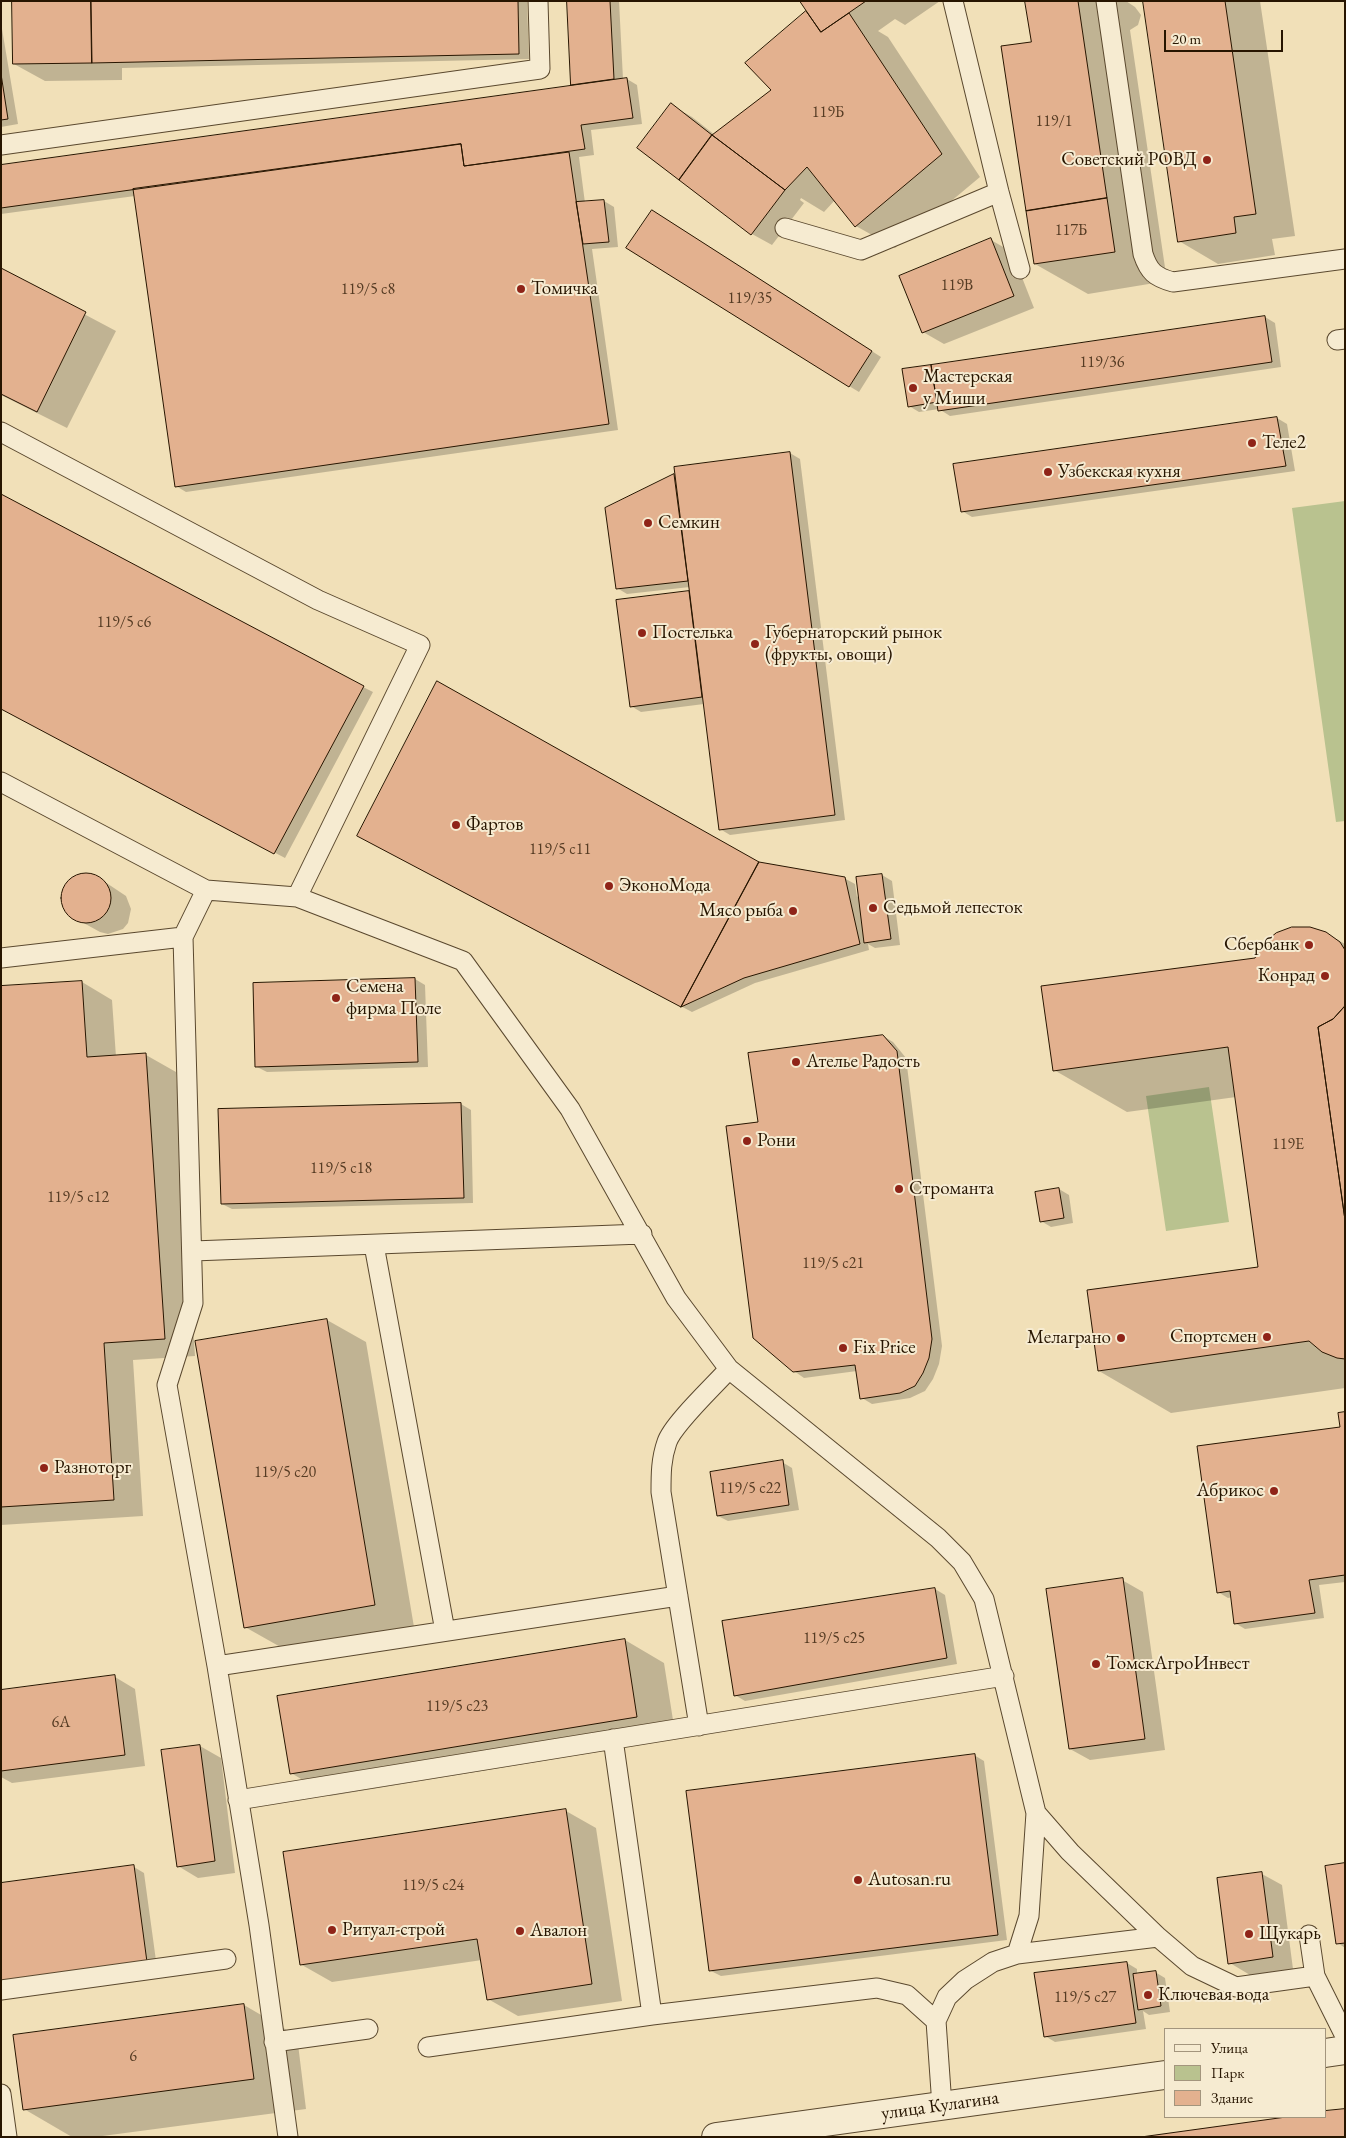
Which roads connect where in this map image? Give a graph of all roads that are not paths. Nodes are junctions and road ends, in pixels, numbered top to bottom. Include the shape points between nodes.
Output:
1 (538, 1) edge
2 (952, 1) edge
3 (1106, 1) edge
4 (1, 145) edge
5 (999, 192) junction
6 (785, 228) dead end
7 (1345, 259) edge
8 (1020, 269) dead end
9 (1, 432) edge
10 (1, 782) edge
11 (206, 890) junction
12 (297, 897) junction
13 (183, 937) junction
14 (1, 958) edge
15 (642, 1234) junction
16 (374, 1245) junction
17 (193, 1252) junction
18 (729, 1369) junction
19 (678, 1596) junction
20 (445, 1631) junction
21 (218, 1666) junction
22 (1004, 1676) junction
23 (699, 1726) junction
24 (613, 1740) junction
25 (238, 1800) junction
26 (1036, 1813) junction
27 (1309, 1935) dead end
28 (1158, 1938) junction
29 (1017, 1954) junction
30 (226, 1959) dead end
31 (1315, 1976) junction
32 (1, 1990) edge
33 (652, 2015) junction
34 (936, 2021) junction
35 (368, 2029) dead end
36 (1345, 2036) edge
37 (274, 2042) junction
38 (428, 2047) dead end
39 (1345, 2050) edge
40 (1326, 2053) edge
41 (1164, 2075) edge
42 (1, 2094) edge
43 (942, 2106) junction
44 (7, 2137) edge
45 (288, 2137) edge
46 (716, 2137) edge

1 - 4 lane via 540,69
2 - 5 lane
3 - 7 lane via 1142,254 1148,268 1160,279 1173,282
5 - 6 lane via 861,250
5 - 8 lane
9 - 12 lane via 318,600 420,645
10 - 11 lane
11 - 12 lane
11 - 13 lane
12 - 15 lane via 463,961 570,1109
13 - 14 lane
13 - 17 lane
15 - 16 lane
15 - 18 lane via 676,1298
16 - 17 lane
16 - 20 lane
17 - 21 lane via 193,1304 166,1385
18 - 19 lane via 668,1440 661,1465 661,1492
18 - 22 lane via 938,1538 962,1562 984,1598
19 - 20 lane
19 - 23 lane
20 - 21 lane
21 - 25 lane
22 - 23 lane
22 - 26 lane
23 - 24 lane
24 - 25 lane
24 - 33 lane
25 - 37 lane
26 - 28 lane via 1070,1852
26 - 29 lane via 1029,1916
27 - 31 lane
28 - 29 lane
28 - 31 lane via 1192,1966 1236,1987
29 - 34 lane via 993,1962 965,1980 947,1998
30 - 32 lane
31 - 36 lane
33 - 34 lane via 877,1988 907,1995
33 - 38 lane
34 - 43 lane
35 - 37 lane
37 - 45 lane
39 - 40 street
41 - 43 street, улица Кулагина
42 - 44 lane
43 - 46 street, улица Кулагина

